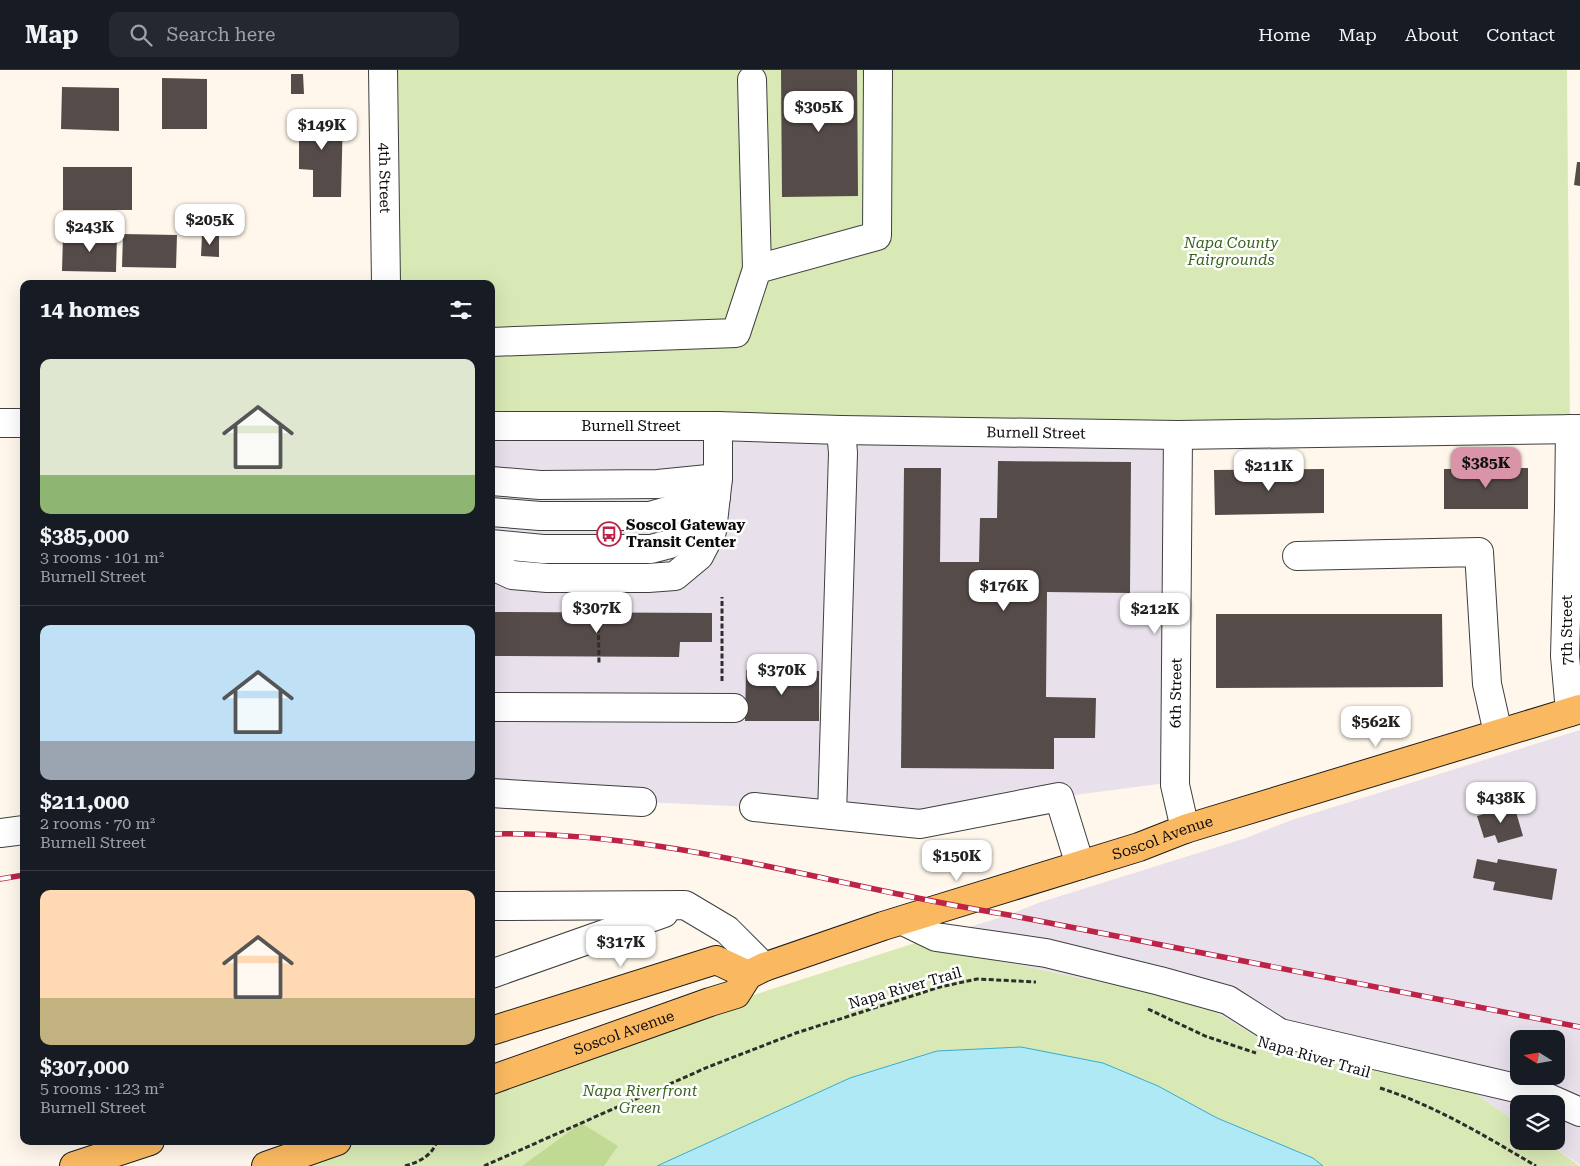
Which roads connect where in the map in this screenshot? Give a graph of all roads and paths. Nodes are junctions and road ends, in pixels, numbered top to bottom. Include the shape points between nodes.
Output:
1 (383, 70) edge
2 (878, 70) edge
3 (752, 80) dead end
4 (757, 269) junction
5 (386, 280) edge
6 (495, 342) edge
7 (0, 423) edge
8 (20, 423) edge
9 (495, 426) edge
10 (718, 426) junction
11 (1575, 429) edge
12 (841, 430) junction
13 (1178, 435) junction
14 (495, 481) edge
15 (716, 499) junction
16 (1575, 507) edge
17 (495, 512) edge
18 (495, 544) edge
19 (1297, 556) dead end
20 (495, 566) edge
21 (722, 597) dead end
22 (597, 599) dead end
23 (598, 664) dead end
24 (495, 706) edge
25 (728, 708) joint
26 (1575, 710) edge
27 (1498, 733) junction
28 (495, 792) edge
29 (642, 802) dead end
30 (754, 807) dead end
31 (832, 815) junction
32 (1185, 829) junction
33 (20, 830) edge
34 (0, 833) edge
35 (1080, 865) junction
36 (685, 905) junction
37 (495, 906) edge
38 (903, 921) junction
39 (756, 971) junction
40 (495, 973) edge
41 (1037, 982) dead end
42 (1143, 1007) dead end
43 (495, 1030) edge
44 (1262, 1056) dead end
45 (495, 1079) edge
46 (1376, 1086) dead end
47 (1580, 1112) edge
48 (138, 1145) edge
49 (326, 1145) edge
50 (435, 1145) edge
51 (74, 1166) edge
52 (266, 1166) edge
53 (405, 1166) edge
54 (484, 1166) edge
55 (1536, 1166) edge

1 - 5 street, 4th Street
2 - 4 street via 877,236
3 - 4 street
4 - 6 street via 736,333
7 - 8 street
9 - 10 street, Burnell Street
10 - 12 street, Burnell Street
10 - 15 street
11 - 13 street, Burnell Street
11 - 16 street, 7th Street
12 - 13 street, Burnell Street
12 - 31 street via 843,452
13 - 32 street, 6th Street via 1175,785
14 - 15 street via 658,484
15 - 17 street via 650,516 540,516
15 - 18 street via 670,544 651,549 543,549
15 - 20 street via 712,531 699,556 675,576 548,578 512,575
16 - 26 street, 7th Street via 1565,656
19 - 27 street via 1480,552 1487,684
21 - 25 path
22 - 23 path
24 - 25 street
26 - 27 main road, Soscol Avenue
27 - 32 main road, Soscol Avenue
28 - 29 street
30 - 31 street
31 - 35 street via 920,824 1058,797
32 - 35 main road, Soscol Avenue
33 - 34 street
35 - 38 main road, Soscol Avenue
36 - 37 street
36 - 39 street via 727,930
36 - 40 street
38 - 39 main road, Soscol Avenue
38 - 47 street via 936,937 1046,953 1228,1000 1280,1033 1537,1093
39 - 43 main road via 716,960
39 - 45 main road, Soscol Avenue via 736,994
41 - 54 path, Napa River Trail via 977,979 940,987 796,1033 708,1067
42 - 44 path, Napa River Trail via 1205,1036
46 - 55 path, Napa River Trail via 1429,1108
48 - 51 main road
49 - 52 main road
50 - 53 path via 427,1156

